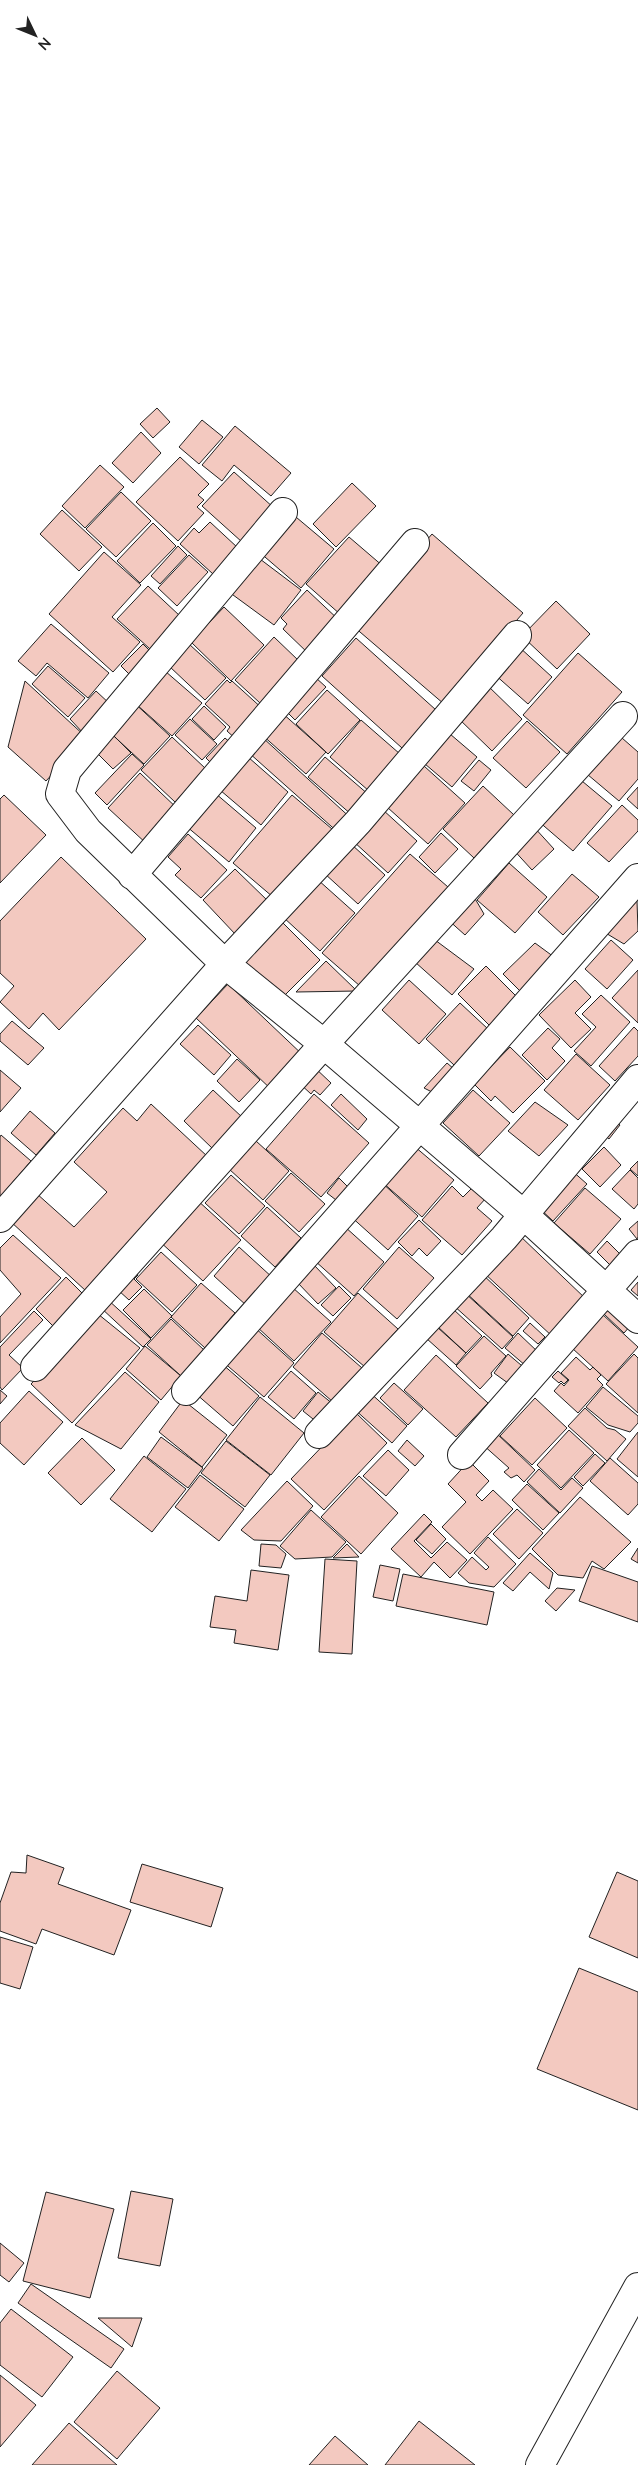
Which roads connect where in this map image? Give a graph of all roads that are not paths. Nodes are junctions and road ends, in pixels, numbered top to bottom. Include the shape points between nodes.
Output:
1 (283, 512) dead end
2 (415, 543) dead end
3 (517, 636) dead end
4 (623, 716) dead end
5 (132, 875) junction
6 (638, 878) edge
7 (225, 964) junction
8 (324, 1044) junction
9 (638, 1078) edge
10 (419, 1127) junction
11 (524, 1215) junction
12 (0, 1218) edge
13 (638, 1254) edge
14 (606, 1292) junction
15 (638, 1319) edge
16 (36, 1367) dead end
17 (186, 1391) dead end
18 (319, 1434) dead end
19 (462, 1455) dead end
20 (638, 2287) edge
21 (540, 2465) edge

1 - 5 street via 67,770 60,794 88,831
2 - 5 street
3 - 7 street via 358,822
4 - 8 street
5 - 7 street
6 - 10 street
7 - 8 street
7 - 12 street
8 - 10 street
8 - 16 street
9 - 11 street
10 - 11 street
10 - 17 street
11 - 14 street
11 - 18 street
13 - 14 street
14 - 15 street
14 - 19 street
20 - 21 street

